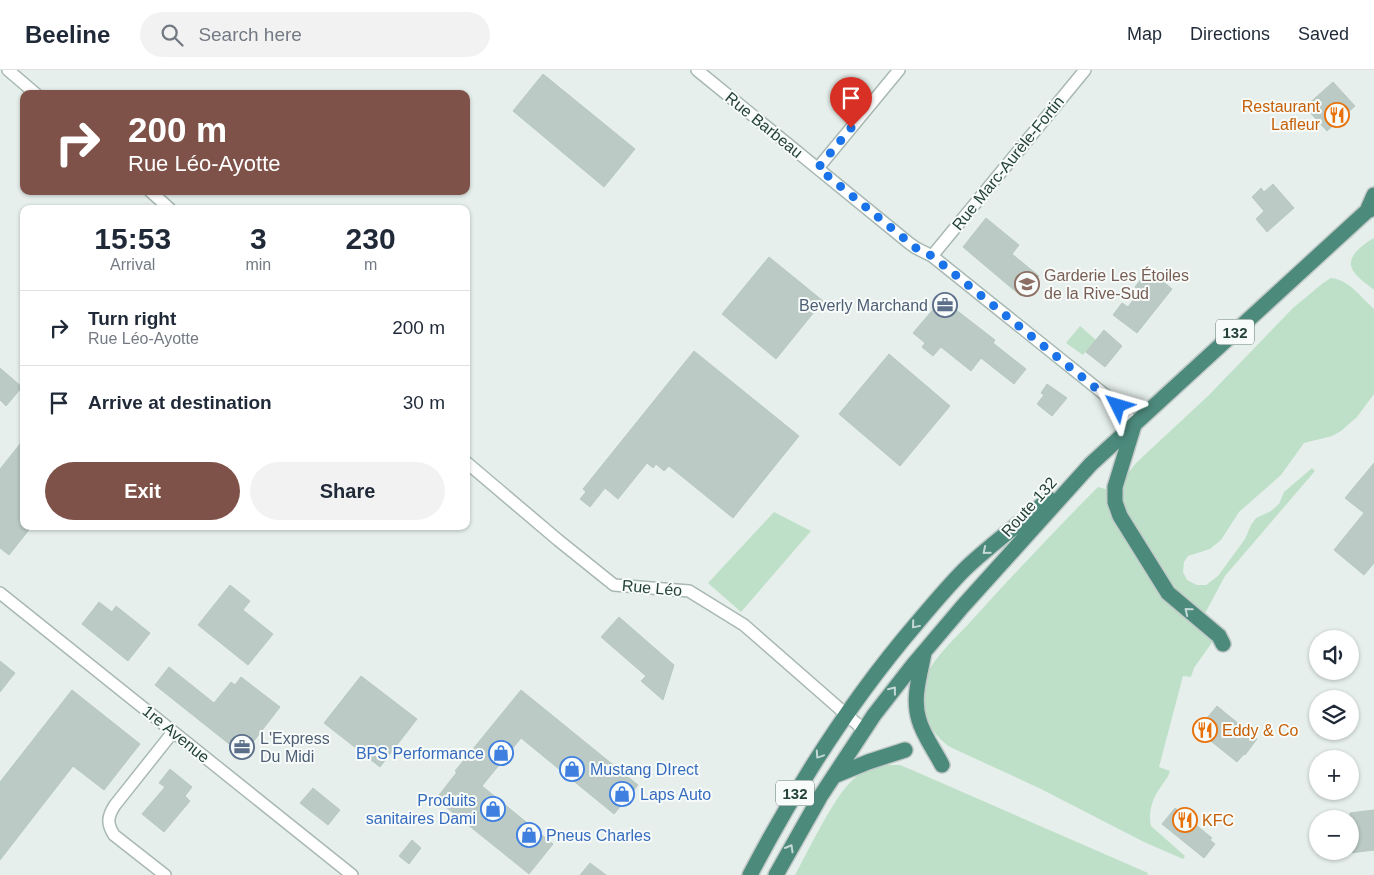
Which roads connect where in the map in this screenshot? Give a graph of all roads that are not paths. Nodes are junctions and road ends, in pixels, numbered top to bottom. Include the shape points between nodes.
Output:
1 (8, 70) edge
2 (696, 70) edge
3 (898, 70) edge
4 (1084, 70) edge
5 (31, 90) edge
6 (818, 168) junction
7 (154, 195) edge
8 (1374, 195) edge
9 (166, 205) edge
10 (1370, 210) edge
11 (932, 256) junction
12 (1135, 424) junction
13 (1091, 464) junction
14 (470, 465) edge
15 (0, 593) edge
16 (1223, 644) dead end
17 (924, 652) junction
18 (847, 715) junction
19 (864, 730) junction
20 (173, 732) junction
21 (905, 750) dead end
22 (942, 765) dead end
23 (834, 776) junction
24 (165, 875) edge
25 (352, 875) edge
26 (750, 875) edge
27 (776, 875) edge

1 - 5 street
2 - 6 street, Rue Barbeau
3 - 6 street
4 - 11 street, Rue Marc-Aurèle-Fortin
6 - 11 street, Rue Barbeau via 916,248
7 - 9 street
8 - 10 highway, Route 132 / 132
10 - 12 highway, Route 132 / 132
11 - 12 street, Rue Barbeau via 1114,402
12 - 13 highway, Route 132 / 132
16 -> 12 highway via 1219,636 1168,593 1120,516 1115,502 1115,487
13 - 17 highway, Route 132 / 132
13 -> 18 highway, 132 via 966,568 888,658
14 - 18 street, Rue Léo via 614,585 689,591 744,626
15 - 20 street, 1re Avenue
19 -> 17 highway, Route 132 / 132
17 - 22 highway via 916,688 917,712 920,725
18 - 19 street, Rue Léo
18 -> 26 highway, 132 via 798,788
19 - 23 highway, Route 132 / 132
20 - 24 street via 114,805 108,819 114,836
20 - 25 street, 1re Avenue
21 - 23 highway
27 -> 23 highway, Route 132 / 132

